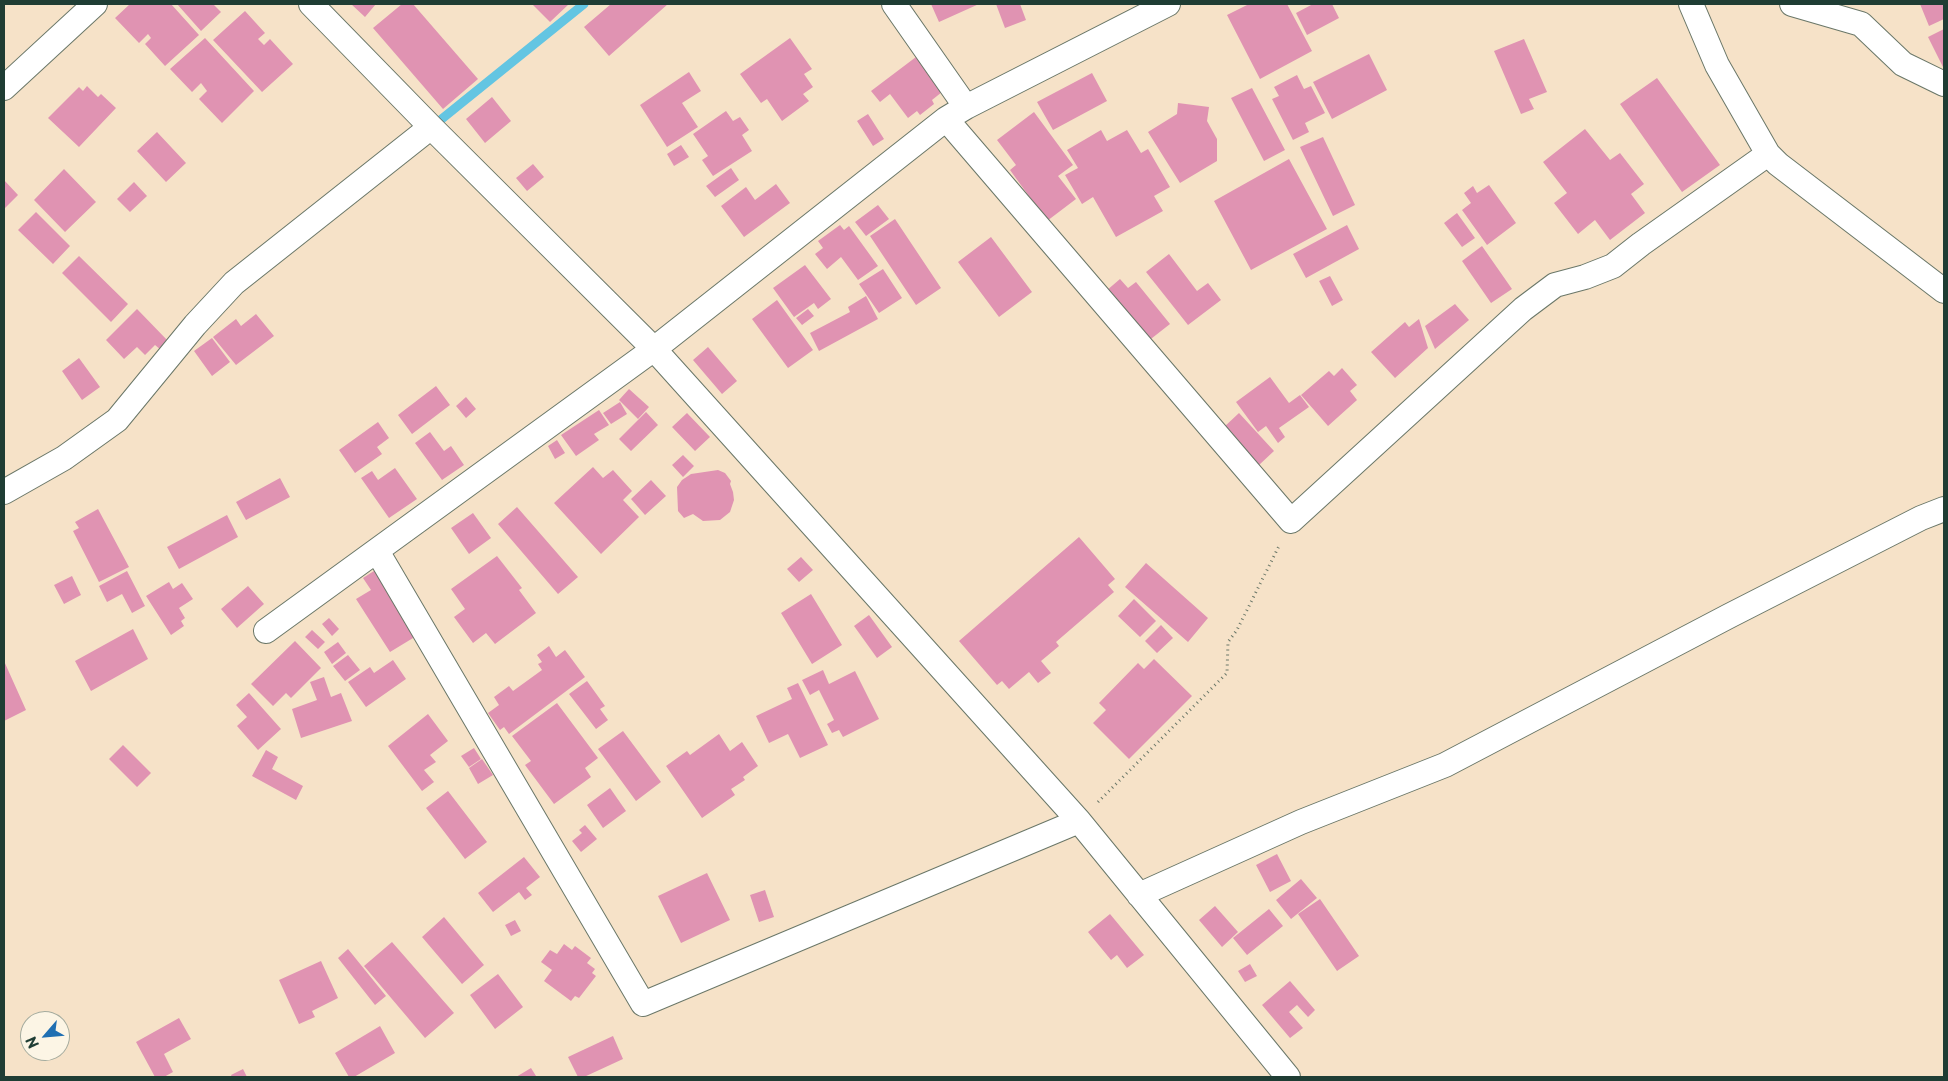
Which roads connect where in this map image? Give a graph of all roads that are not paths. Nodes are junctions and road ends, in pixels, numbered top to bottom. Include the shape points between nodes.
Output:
1 (96, 4) edge
2 (311, 4) edge
3 (894, 4) edge
4 (1168, 4) edge
5 (1691, 4) edge
6 (1792, 4) edge
7 (1944, 84) edge
8 (4, 88) edge
9 (966, 107) junction
10 (946, 119) junction
11 (431, 127) junction
12 (1768, 154) junction
13 (1944, 291) edge
14 (654, 349) junction
15 (4, 492) edge
16 (1944, 509) edge
17 (377, 551) junction
18 (266, 631) dead end
19 (1079, 821) junction
20 (1139, 895) junction
21 (1288, 1077) edge

1 - 8 street
2 - 11 street
3 - 9 street
4 - 9 street
5 - 12 street via 1717,64
6 - 7 street via 1862,24 1903,64
9 - 10 street
10 - 12 street via 1292,521 1523,309 1555,285 1613,266
10 - 14 street
11 - 14 street
11 - 15 street via 234,283 116,420 64,458
12 - 13 street
14 - 17 street
14 - 19 street
16 - 20 street via 1755,602 1445,765 1301,822
17 - 18 street
17 - 19 street via 643,1004
19 - 20 street
20 - 21 street

